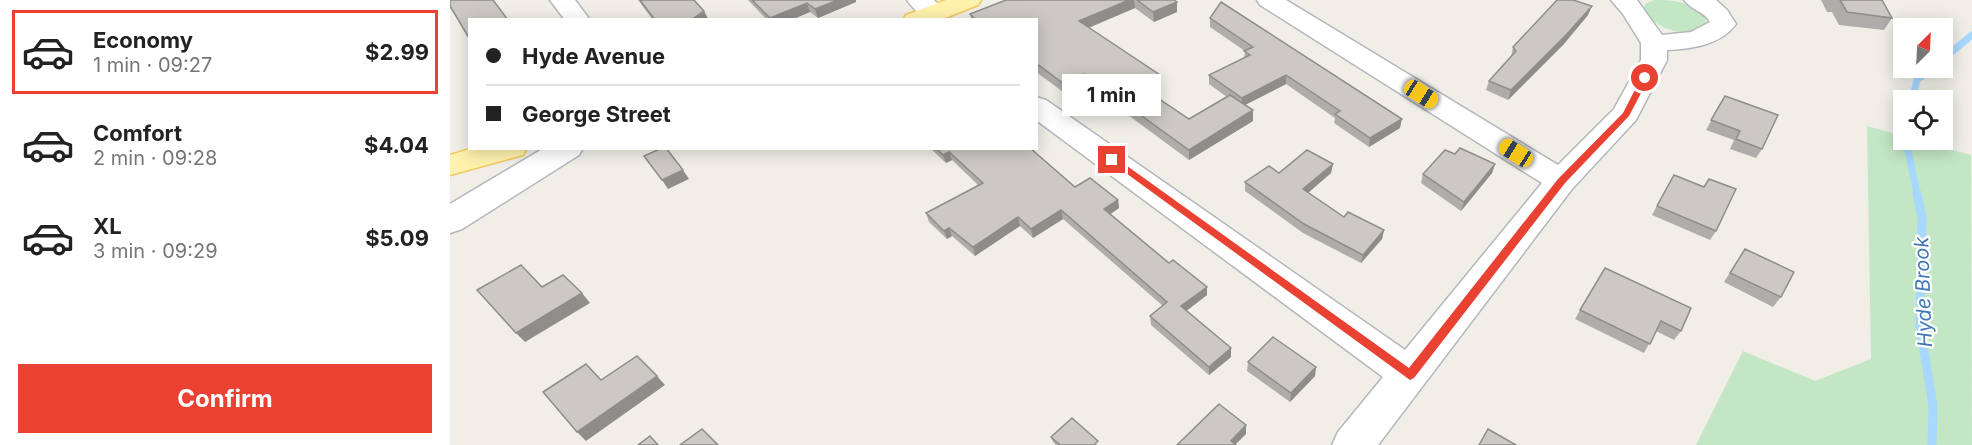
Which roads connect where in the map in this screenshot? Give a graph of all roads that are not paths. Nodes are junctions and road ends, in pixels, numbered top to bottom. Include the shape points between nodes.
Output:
1 (562, 0) edge
2 (969, 0) edge
3 (1269, 0) edge
4 (1623, 0) edge
5 (1696, 0) edge
6 (920, 14) edge
7 (576, 18) edge
8 (1654, 43) junction
9 (1038, 107) edge
10 (505, 150) edge
11 (565, 150) edge
12 (450, 165) edge
13 (1561, 181) junction
14 (450, 221) edge
15 (1410, 375) junction
16 (1353, 445) edge

1 - 7 street
2 - 6 main road
3 - 13 street
4 - 8 street
5 - 8 street via 1710,6 1723,24 1688,40
8 - 13 street via 1654,60 1626,114
9 - 15 street
10 - 12 main road
11 - 14 street
13 - 15 street
15 - 16 street

